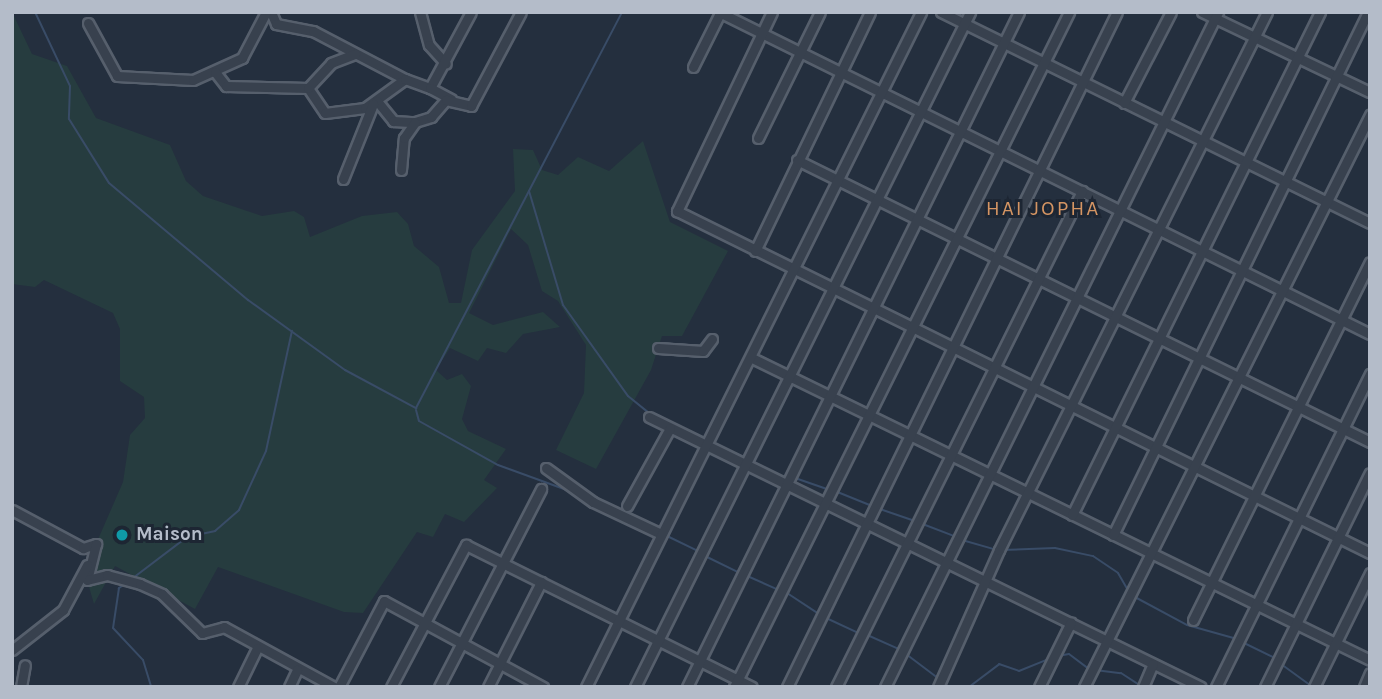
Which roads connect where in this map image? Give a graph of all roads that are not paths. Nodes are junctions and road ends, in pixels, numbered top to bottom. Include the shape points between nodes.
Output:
1 (268, 12) edge
2 (420, 12) edge
3 (471, 12) edge
4 (772, 12) edge
5 (820, 12) edge
6 (870, 12) edge
7 (921, 12) edge
8 (941, 12) edge
9 (970, 12) edge
10 (1019, 12) edge
11 (1069, 12) edge
12 (1117, 12) edge
13 (1171, 12) edge
14 (1202, 12) edge
15 (1267, 12) edge
16 (1320, 12) edge
17 (1368, 12) edge
18 (517, 13) edge
19 (721, 13) edge
20 (1216, 15) edge
21 (88, 23) dead end
22 (964, 24) junction
23 (761, 33) junction
24 (1254, 37) junction
25 (1003, 44) junction
26 (800, 51) junction
27 (355, 54) junction
28 (1298, 58) junction
29 (1045, 63) junction
30 (446, 64) junction
31 (693, 67) dead end
32 (841, 71) junction
33 (215, 72) junction
34 (1338, 77) junction
35 (405, 79) junction
36 (1084, 82) junction
37 (309, 88) junction
38 (430, 88) junction
39 (1370, 92) edge
40 (883, 94) junction
41 (451, 99) junction
42 (375, 102) junction
43 (1124, 103) junction
44 (920, 113) junction
45 (1370, 116) edge
46 (415, 122) junction
47 (1164, 126) junction
48 (961, 131) junction
49 (758, 138) dead end
50 (1205, 143) junction
51 (1000, 152) junction
52 (797, 160) junction
53 (1246, 162) junction
54 (401, 170) dead end
55 (1041, 172) junction
56 (343, 179) dead end
57 (838, 180) junction
58 (1287, 181) junction
59 (1082, 191) junction
60 (878, 200) junction
61 (1325, 200) junction
62 (1122, 211) junction
63 (918, 220) junction
64 (1370, 223) edge
65 (1161, 230) junction
66 (956, 239) junction
67 (755, 251) junction
68 (1201, 251) junction
69 (996, 259) junction
70 (1370, 262) edge
71 (793, 270) junction
72 (1240, 271) junction
73 (1037, 280) junction
74 (833, 289) junction
75 (1281, 290) junction
76 (1079, 298) junction
77 (876, 308) junction
78 (1117, 317) junction
79 (1340, 319) junction
80 (913, 327) junction
81 (1370, 334) edge
82 (712, 339) dead end
83 (1157, 339) junction
84 (954, 347) junction
85 (658, 348) dead end
86 (752, 358) junction
87 (1195, 358) junction
88 (995, 366) junction
89 (1370, 374) edge
90 (792, 377) junction
91 (1239, 379) junction
92 (1035, 386) junction
93 (830, 393) junction
94 (1072, 406) junction
95 (1297, 407) junction
96 (870, 413) junction
97 (649, 417) dead end
98 (1113, 425) junction
99 (670, 428) junction
100 (1344, 431) junction
101 (909, 435) junction
102 (1370, 442) edge
103 (705, 445) junction
104 (1155, 447) junction
105 (950, 455) junction
106 (546, 468) dead end
107 (748, 468) junction
108 (1197, 468) junction
109 (992, 474) junction
110 (1370, 474) edge
111 (786, 488) junction
112 (541, 489) dead end
113 (1028, 492) junction
114 (1254, 494) junction
115 (826, 502) junction
116 (627, 506) dead end
117 (12, 510) edge
118 (1072, 515) junction
119 (1298, 517) junction
120 (868, 523) junction
121 (661, 534) junction
122 (1113, 535) junction
123 (1338, 537) junction
124 (904, 540) junction
125 (1370, 553) edge
126 (1153, 556) junction
127 (948, 561) junction
128 (88, 564) junction
129 (503, 564) junction
130 (1370, 573) edge
131 (541, 582) junction
132 (988, 582) junction
133 (1214, 582) junction
134 (1257, 601) junction
135 (1193, 620) dead end
136 (1071, 622) junction
137 (1297, 622) junction
138 (424, 623) junction
139 (617, 623) junction
140 (654, 640) junction
141 (1105, 641) junction
142 (462, 643) junction
143 (1335, 644) junction
144 (257, 648) junction
145 (12, 650) edge
146 (1370, 660) edge
147 (700, 661) junction
148 (500, 664) junction
149 (1153, 664) junction
150 (25, 665) dead end
151 (297, 670) junction
152 (1370, 673) edge
153 (939, 682) edge
154 (736, 683) edge
155 (540, 686) edge
156 (22, 687) edge
157 (238, 687) edge
158 (289, 687) edge
159 (336, 687) edge
160 (391, 687) edge
161 (439, 687) edge
162 (488, 687) edge
163 (586, 687) edge
164 (635, 687) edge
165 (687, 687) edge
166 (752, 687) edge
167 (787, 687) edge
168 (836, 687) edge
169 (885, 687) edge
170 (1039, 687) edge
171 (1084, 687) edge
172 (1143, 687) edge
173 (1201, 687) edge
174 (1216, 687) edge
175 (1265, 687) edge
176 (1314, 687) edge
177 (1364, 687) edge

1 - 27 street via 276,24 313,31
1 - 33 street via 248,51
2 - 30 street via 429,45
3 - 30 street
4 - 23 street
5 - 26 street
6 - 32 street
7 - 40 street
8 - 22 street
9 - 22 street
10 - 25 street
11 - 29 street
12 - 36 street
13 - 43 street
14 - 20 street
15 - 24 street
16 - 28 street
17 - 34 street
18 - 41 street via 471,106
19 - 23 street
19 - 31 street
20 - 24 street
20 - 47 street
21 - 33 street via 106,64 121,77 193,80
22 - 25 street
22 - 44 street
23 - 26 street
23 - 67 street via 677,211
24 - 28 street
24 - 50 street
25 - 29 street
25 - 48 street
26 - 32 street
26 - 49 street
27 - 35 street
27 - 37 street via 331,63
28 - 34 street
28 - 53 street
29 - 36 street
29 - 51 street
30 - 38 street
32 - 40 street
32 - 52 street
33 - 37 street via 226,86
34 - 39 street
34 - 58 street
35 - 38 street
35 - 42 street
36 - 43 street
36 - 55 street
37 - 42 street via 325,113
38 - 41 street
40 - 44 street
40 - 57 street
41 - 46 street
42 - 46 street via 393,121
42 - 56 street
43 - 47 street
44 - 48 street
44 - 60 street
45 - 61 street
46 - 54 street via 404,138
47 - 50 street
47 - 62 street
48 - 51 street
48 - 63 street
50 - 53 street
50 - 65 street
51 - 55 street
51 - 66 street
52 - 57 street
52 - 67 street
53 - 58 street
53 - 68 street
55 - 59 street
55 - 69 street
57 - 60 street
57 - 71 street
58 - 61 street
58 - 72 street
59 - 62 street
59 - 73 street
60 - 63 street
60 - 74 street
61 - 64 street
61 - 75 street
62 - 65 street
62 - 76 street
63 - 66 street
63 - 77 street
65 - 68 street
65 - 78 street
66 - 69 street
66 - 80 street
67 - 71 street
68 - 72 street
68 - 83 street
69 - 73 street
69 - 84 street
70 - 79 street
71 - 74 street
71 - 86 street
72 - 75 street
72 - 87 street
73 - 76 street
73 - 88 street
74 - 77 street
74 - 90 street
75 - 79 street
75 - 91 street
76 - 78 street
76 - 92 street
77 - 80 street
77 - 93 street
78 - 83 street
78 - 94 street
79 - 81 street
79 - 95 street
80 - 84 street
80 - 96 street
82 - 85 street via 703,351
83 - 87 street
83 - 98 street
84 - 88 street
84 - 101 street
86 - 90 street
86 - 103 street
87 - 91 street
87 - 104 street
88 - 92 street
88 - 105 street
89 - 100 street
90 - 93 street
90 - 107 street
91 - 95 street
91 - 108 street
92 - 94 street
92 - 109 street
93 - 96 street
93 - 111 street
94 - 98 street
94 - 113 street
95 - 100 street
95 - 114 street
96 - 101 street
96 - 115 street
97 - 99 street
98 - 104 street
98 - 118 street
99 - 103 street
99 - 116 street
100 - 102 street
100 - 119 street
101 - 105 street
101 - 120 street
103 - 107 street
103 - 121 street
104 - 108 street
104 - 122 street
105 - 109 street
105 - 124 street
106 - 121 street via 593,502
107 - 111 street
107 - 140 street
108 - 114 street
108 - 126 street
109 - 113 street
109 - 127 street
110 - 123 street
111 - 115 street
111 - 147 street
112 - 129 street
113 - 118 street
113 - 132 street
114 - 119 street
114 - 133 street
115 - 120 street
115 - 154 street
117 - 128 street via 83,548 96,544
118 - 122 street
119 - 123 street
119 - 134 street
120 - 124 street
120 - 167 street
121 - 139 street
122 - 126 street
123 - 125 street
123 - 137 street
124 - 127 street
124 - 168 street
126 - 133 street
126 - 141 street
127 - 132 street
127 - 169 street
128 - 144 street via 88,580 107,575 140,584 162,594 202,633 224,627
128 - 145 street via 63,610
129 - 131 street
129 - 138 street via 466,545
129 - 142 street
130 - 143 street
131 - 139 street
131 - 148 street
132 - 136 street
132 - 153 street
133 - 134 street
133 - 135 street
134 - 137 street
134 - 174 street
136 - 141 street
136 - 170 street
137 - 143 street
137 - 175 street
138 - 142 street
138 - 159 street via 384,601
138 - 160 street
139 - 140 street
139 - 163 street
140 - 147 street
140 - 164 street
141 - 149 street
141 - 171 street
142 - 148 street
142 - 161 street
143 - 146 street
143 - 176 street
144 - 151 street
144 - 157 street
147 - 154 street
147 - 165 street
148 - 155 street
148 - 162 street
149 - 172 street
149 - 173 street
150 - 156 street
151 - 158 street
151 - 159 street
152 - 177 street
154 - 166 street

